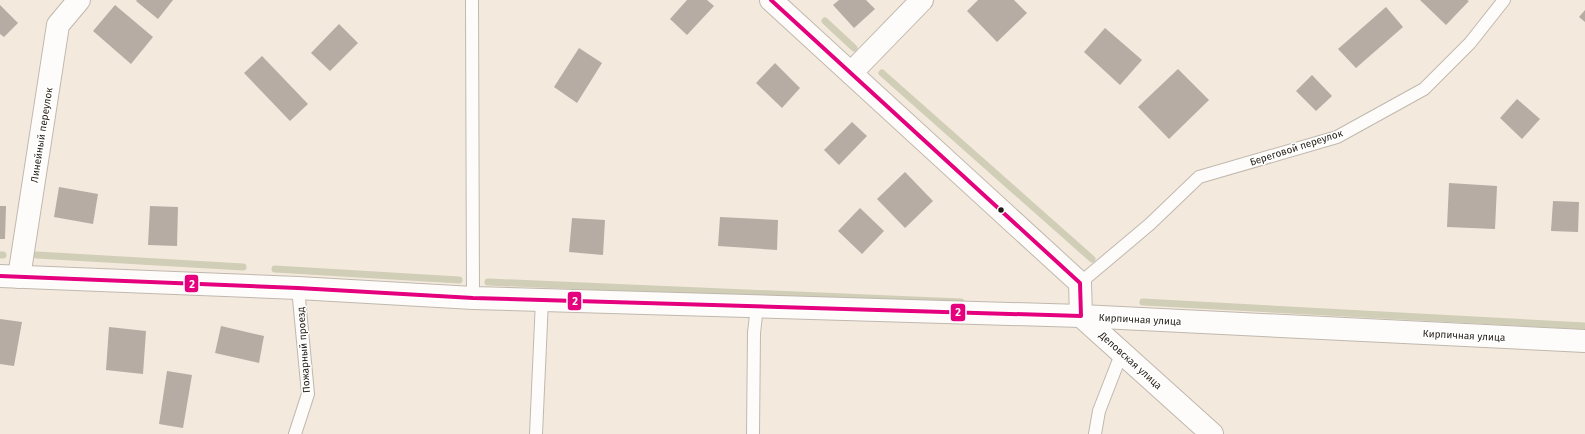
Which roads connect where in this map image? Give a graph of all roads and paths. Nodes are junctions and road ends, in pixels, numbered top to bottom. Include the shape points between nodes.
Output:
1 (79, 0) edge
2 (472, 0) edge
3 (771, 0) edge
4 (922, 0) edge
5 (1504, 0) edge
6 (851, 73) junction
7 (10, 276) edge
8 (1080, 283) junction
9 (298, 288) junction
10 (473, 298) junction
11 (542, 300) junction
12 (757, 306) junction
13 (1081, 316) junction
14 (1585, 340) edge
15 (1122, 352) junction
16 (295, 434) edge
17 (536, 434) edge
18 (753, 434) edge
19 (1095, 434) edge
20 (1212, 434) edge

1 - 7 street, Линейный переулок via 58,25
2 - 10 lane
3 - 6 street
4 - 6 street
5 - 8 lane, Береговой переулок via 1470,43 1424,89 1337,137 1199,177 1150,224
6 - 8 street
7 - 9 street, Кирпичная улица
8 - 13 street
9 - 10 street, Кирпичная улица
9 - 16 lane, Пожарный проезд via 308,394
10 - 11 street, Кирпичная улица
11 - 12 street, Кирпичная улица
11 - 17 lane
12 - 13 street, Кирпичная улица
12 - 18 lane via 754,333
13 - 14 street, Кирпичная улица
13 - 15 street, Деповская улица
15 - 19 lane via 1099,411
15 - 20 street, Деповская улица

